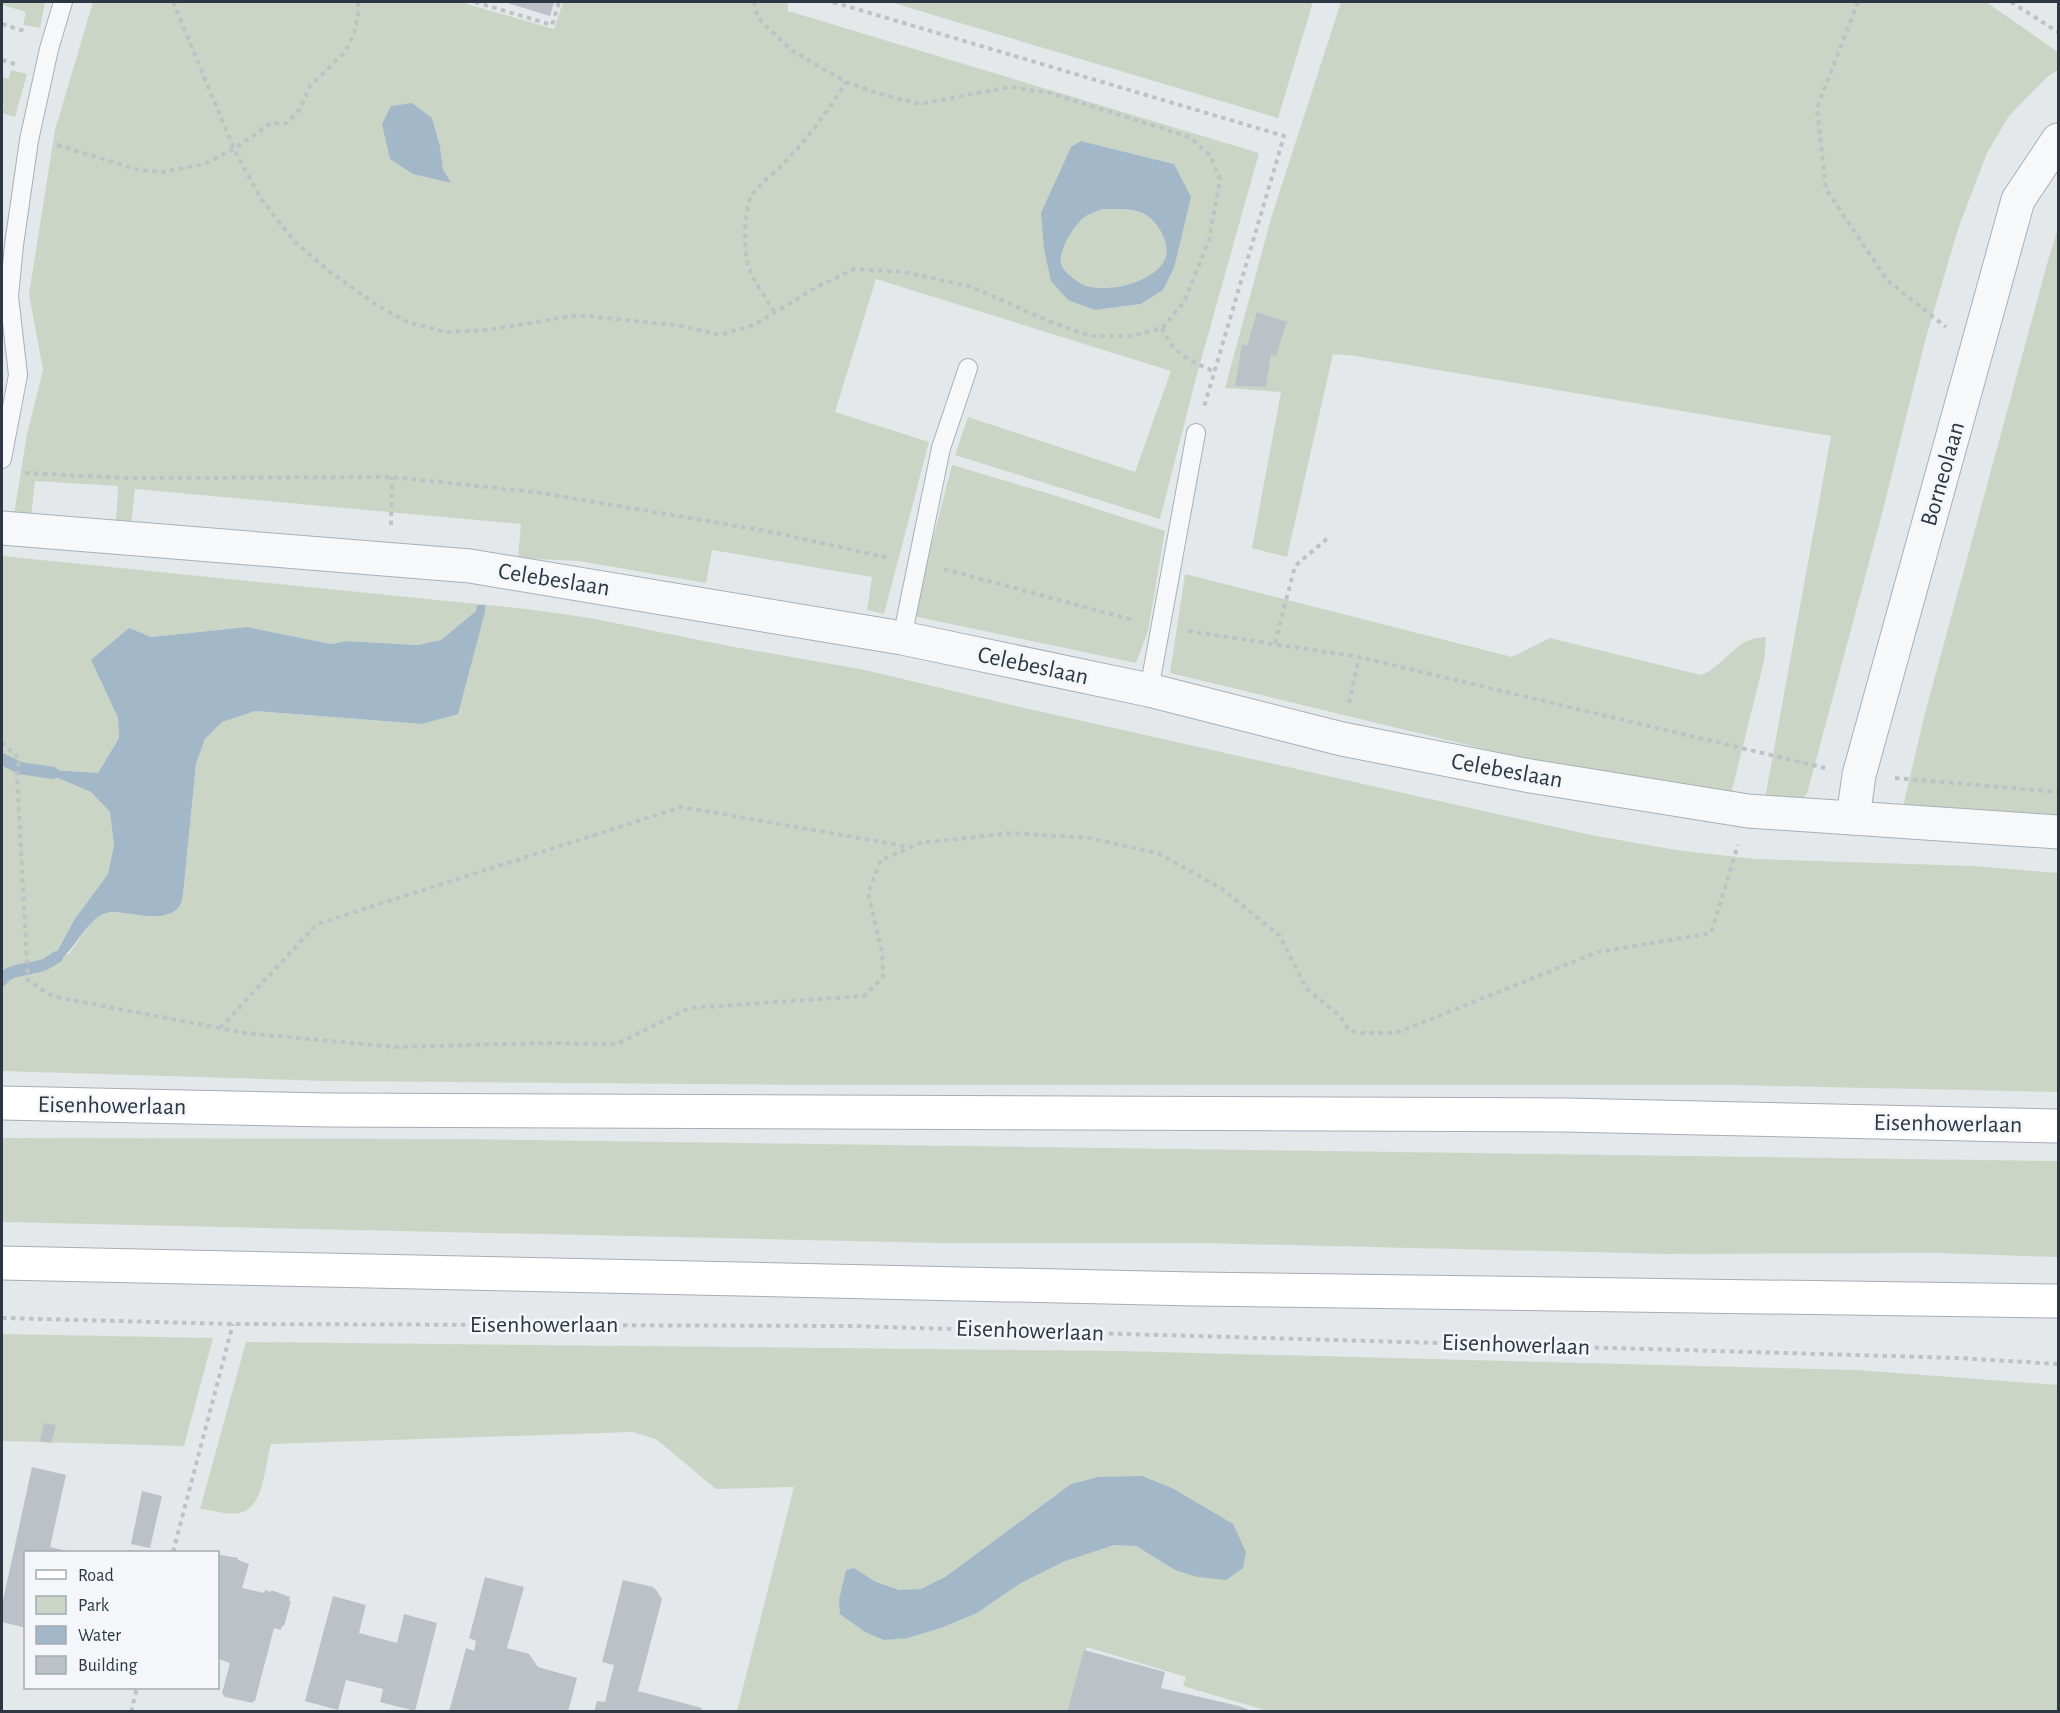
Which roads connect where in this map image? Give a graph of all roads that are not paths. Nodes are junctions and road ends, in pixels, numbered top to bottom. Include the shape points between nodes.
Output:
1 (63, 2) edge
2 (2058, 140) edge
3 (968, 368) dead end
4 (1196, 434) road end
5 (2, 459) edge
6 (2, 528) edge
7 (902, 638) junction
8 (1149, 690) junction
9 (1853, 818) junction
10 (2058, 832) edge
11 (2, 1103) edge
12 (2058, 1126) edge
13 (2, 1263) edge
14 (2058, 1301) edge

1 - 5 lane via 29,140 14,245 9,296 18,375
2 - 9 street, Borneolaan via 2018,200 1859,775
3 - 7 lane via 941,448
4 - 8 lane
6 - 7 street, Celebeslaan via 470,566
7 - 8 street, Celebeslaan
8 - 9 street, Celebeslaan via 1342,739 1530,776 1748,811
9 - 10 street, Celebeslaan
11 - 12 main road, Eisenhowerlaan via 327,1110 1564,1115
13 - 14 main road, Eisenhowerlaan via 1195,1289

